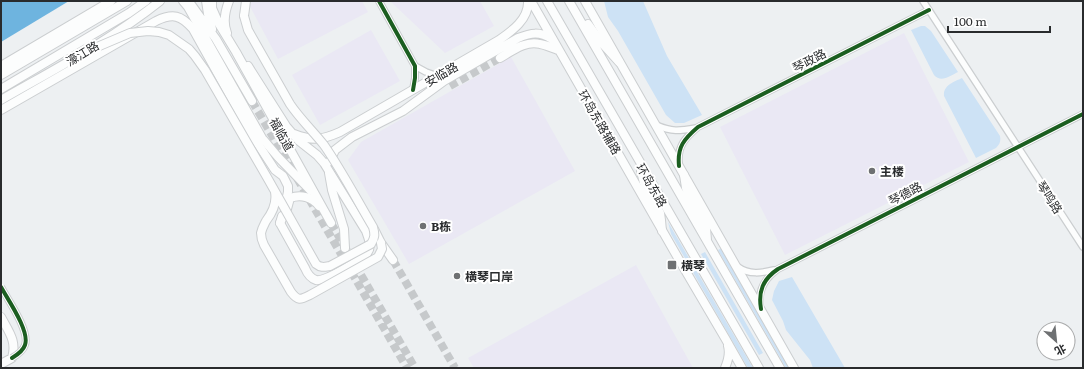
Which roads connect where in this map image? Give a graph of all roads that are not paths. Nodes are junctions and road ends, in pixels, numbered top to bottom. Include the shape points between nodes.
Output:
1 (111, 1) edge
2 (128, 1) edge
3 (146, 1) edge
4 (160, 1) edge
5 (183, 1) edge
6 (188, 1) edge
7 (206, 1) edge
8 (212, 1) edge
9 (229, 1) edge
10 (245, 1) edge
11 (379, 1) edge
12 (529, 1) edge
13 (546, 1) edge
14 (570, 1) edge
15 (585, 1) edge
16 (923, 1) edge
17 (929, 10) junction
18 (216, 39) junction
19 (552, 39) junction
20 (234, 49) junction
21 (90, 50) junction
22 (558, 50) junction
23 (500, 58) tunnel mouth
24 (619, 62) junction
25 (1, 66) edge
26 (415, 66) junction
27 (1, 75) edge
28 (438, 76) junction
29 (1, 89) edge
30 (413, 90) junction
31 (1, 100) edge
32 (252, 101) tunnel mouth
33 (1, 110) edge
34 (1083, 114) edge
35 (656, 125) junction
36 (698, 127) junction
37 (292, 133) junction
38 (1018, 147) junction
39 (638, 160) junction
40 (679, 166) junction
41 (684, 175) junction
42 (275, 191) junction
43 (315, 194) junction
44 (280, 223) junction
45 (373, 228) junction
46 (662, 231) junction
47 (381, 243) junction
48 (708, 243) junction
49 (1083, 247) edge
50 (346, 248) dead end
51 (393, 260) tunnel mouth
52 (736, 266) junction
53 (778, 269) junction
54 (1, 287) edge
55 (761, 309) junction
56 (1, 317) edge
57 (725, 338) junction
58 (12, 358) junction
59 (1, 364) edge
60 (725, 368) edge
61 (742, 368) edge
62 (759, 368) edge
63 (780, 368) edge
64 (794, 368) edge

1 - 25 main road
2 - 27 main road
3 - 29 main road, 濠江路
4 - 21 main road, 濠江路, bridge
5 - 43 main road via 262,138
6 - 18 main road
7 - 18 main road
8 - 20 main road via 215,16
9 - 20 main road via 225,24
10 - 45 main road, bridge via 244,16 248,30 290,104 326,149
11 - 26 street
12 - 19 main road, 环岛东路辅路
12 - 28 main road, 安临路 via 521,22 515,28
13 - 39 main road, 环岛东路
14 - 24 main road
14 - 48 main road, 环岛东路
15 - 24 main road
16 - 17 street
17 - 36 street, 琴政路
17 - 38 street
18 - 32 main road
19 - 22 main road, 环岛东路辅路
19 - 50 main road, 安临路 via 539,33 518,38 444,81 403,111 352,137 335,150 329,163 329,177 344,229
20 - 37 main road
20 - 43 main road, 福临道
21 - 31 main road, 濠江路
21 - 42 main road, bridge via 130,33 148,31 169,35 189,49 205,70
22 - 23 main road via 540,43 532,43
22 - 46 main road, 环岛东路辅路
24 - 35 main road
26 - 28 street
26 - 30 street
28 - 30 main road, 安临路
30 - 37 main road, 安临路 via 331,136 322,139
33 - 44 main road via 165,16 180,18 193,29 252,135 288,186
34 - 38 street, 琴德路
35 - 36 street via 672,131
35 - 40 main road
36 - 40 street via 681,147
37 - 44 main road via 324,162 366,231 370,243 369,252 326,279 316,280 308,274
38 - 49 street, 琴鸣路
38 - 53 street, 琴德路
39 - 46 main road via 645,187 660,213
39 - 62 main road, 环岛东路
40 - 41 main road
41 - 48 main road via 689,195 705,223
41 - 52 main road
42 - 45 main road, bridge via 320,267 330,266 371,244 375,235
42 - 47 main road, bridge via 275,205 262,228 262,239 291,292 298,299 310,295 378,257 382,249
43 - 44 main road, 福临道 via 331,223 318,204 304,196 290,198
45 - 47 main road, bridge
46 - 57 main road, 环岛东路辅路
47 - 51 main road
48 - 63 main road, 环岛东路
52 - 53 street, 琴德路 via 756,273
52 - 55 main road
53 - 55 street, 琴德路 via 767,278 762,287
54 - 58 street, bridge via 26,335 25,346
55 - 64 main road
56 - 58 main road via 14,343
57 - 60 main road via 729,349
57 - 61 main road, 环岛东路辅路
58 - 59 main road

